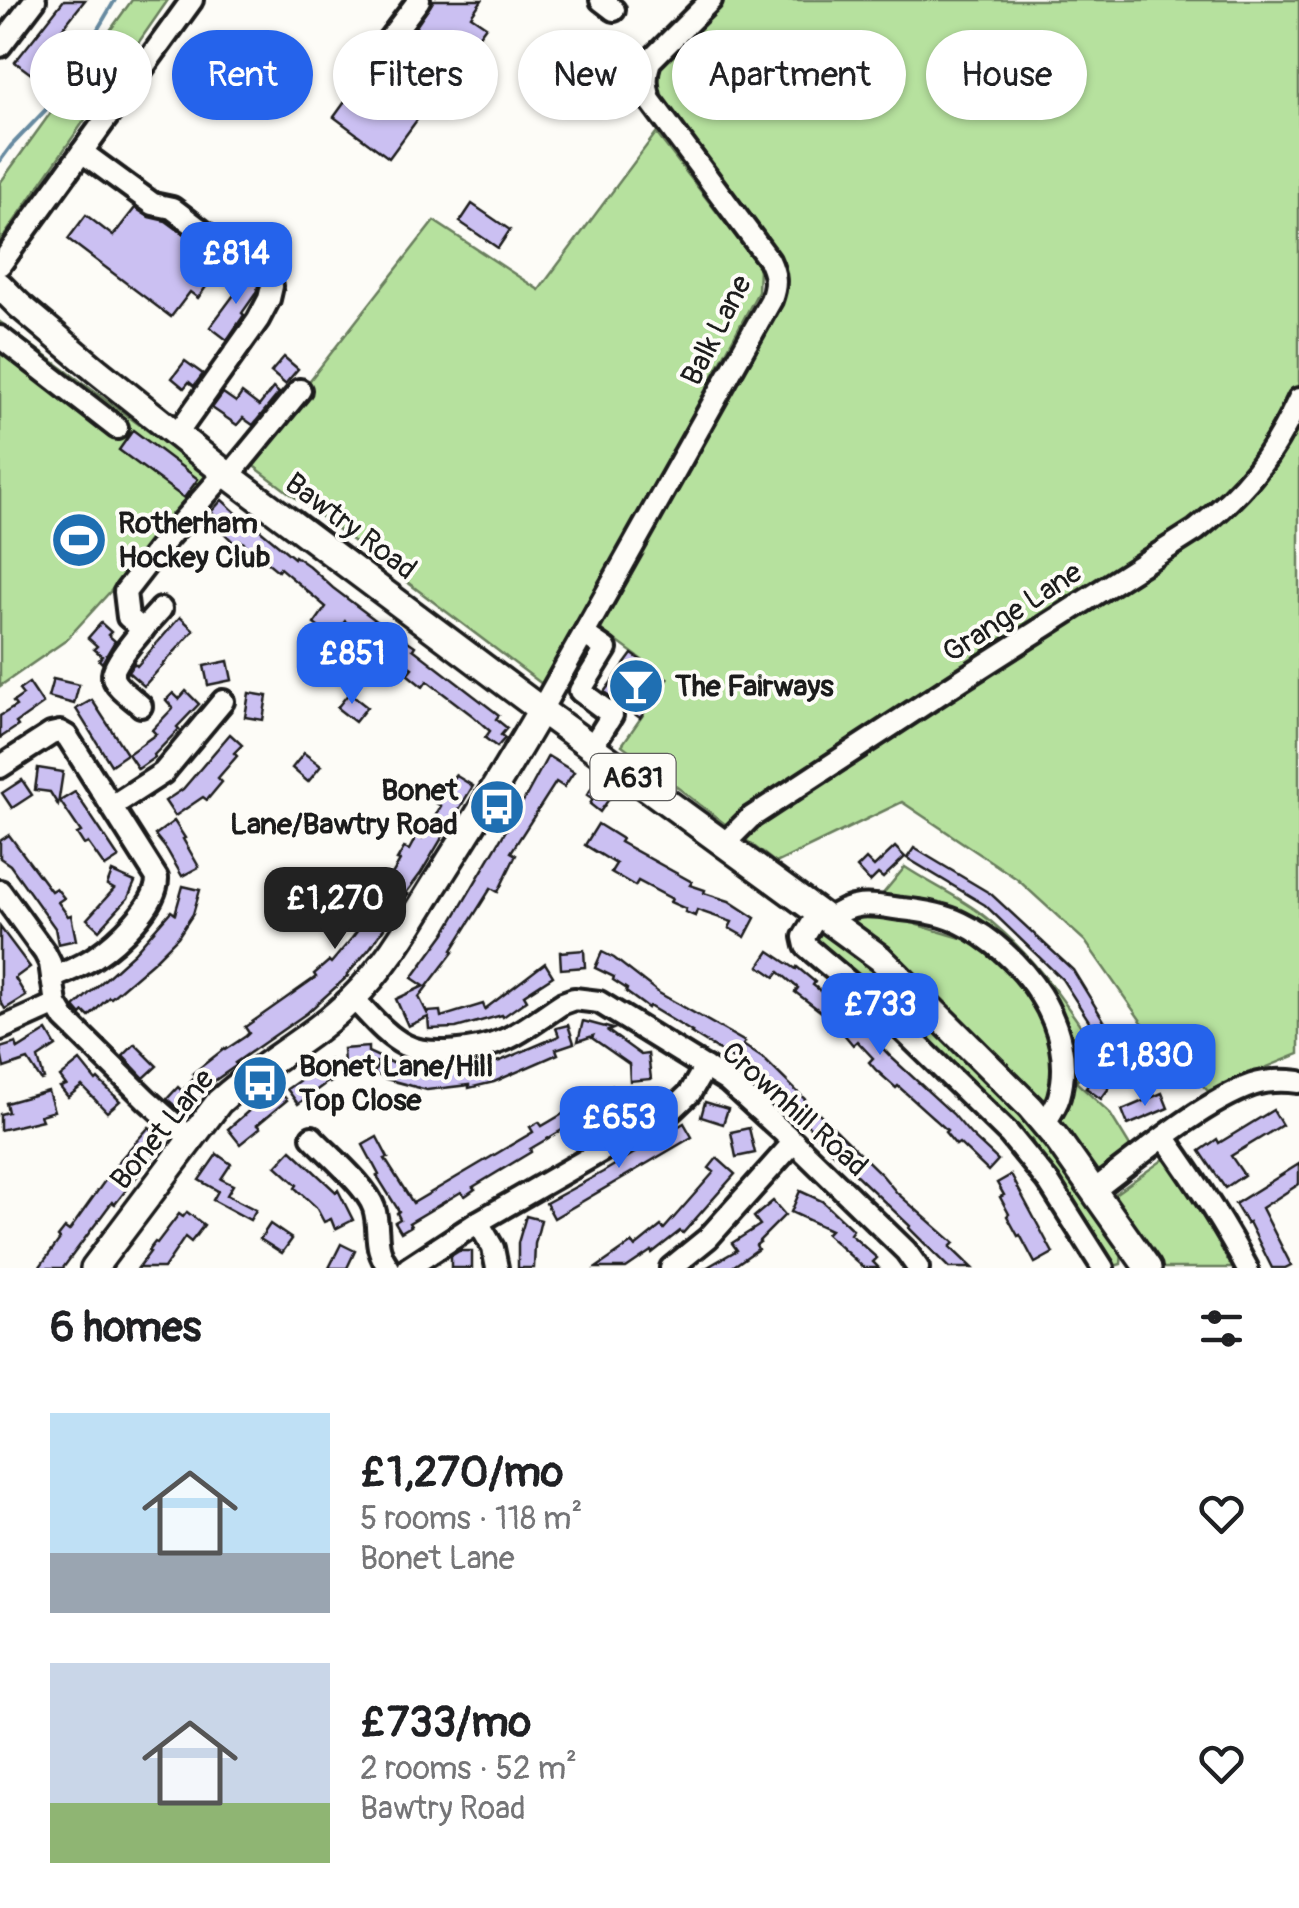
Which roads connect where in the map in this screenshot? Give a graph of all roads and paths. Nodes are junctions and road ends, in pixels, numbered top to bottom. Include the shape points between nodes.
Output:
1 (35, 0) edge
2 (192, 0) edge
3 (419, 0) edge
4 (711, 0) edge
5 (396, 30) edge
6 (0, 46) edge
7 (82, 152) junction
8 (226, 250) dead end
9 (0, 264) edge
10 (0, 286) edge
11 (272, 286) dead end
12 (0, 337) edge
13 (300, 390) dead end
14 (1299, 399) edge
15 (117, 428) dead end
16 (177, 434) junction
17 (227, 474) junction
18 (161, 609) dead end
19 (143, 630) junction
20 (584, 634) junction
21 (223, 701) dead end
22 (141, 706) dead end
23 (542, 710) junction
24 (592, 748) junction
25 (0, 767) edge
26 (112, 806) junction
27 (724, 844) junction
28 (0, 891) edge
29 (824, 915) junction
30 (52, 978) junction
31 (353, 998) junction
32 (56, 1004) junction
33 (0, 1029) edge
34 (706, 1067) junction
35 (1299, 1082) edge
36 (1044, 1124) junction
37 (312, 1137) dead end
38 (190, 1138) junction
39 (1164, 1138) junction
40 (794, 1142) junction
41 (1093, 1191) junction
42 (478, 1222) junction
43 (1142, 1266) edge
44 (94, 1268) edge
45 (390, 1268) edge
46 (408, 1268) edge
47 (497, 1268) edge
48 (671, 1268) edge
49 (918, 1268) edge
50 (1102, 1268) edge
51 (1247, 1268) edge

1 - 6 street
2 - 7 street
3 - 5 street
4 - 20 street, Balk Lane via 650,61 647,87 650,100 769,260 776,285
7 - 8 street
7 - 9 street
10 - 16 main road, Bawtry Road / A631
11 - 16 street via 258,320
12 - 15 street
13 - 17 street
14 - 27 street, Grange Lane via 1258,471 1230,504 750,818
16 - 17 main road, Bawtry Road / A631
17 - 19 street via 125,592 128,617
17 - 23 main road, Bawtry Road / A631
18 - 19 street
19 - 22 street via 112,676
20 - 23 street, Balk Lane
20 - 24 street via 606,649 580,691 612,715
21 - 26 street via 163,773
23 - 24 main road, Bawtry Road / A631
23 - 31 main road, Bonet Lane via 411,923
24 - 27 main road, Bawtry Road / A631
25 - 26 street via 60,732
26 - 30 street via 157,888 97,956
27 - 29 main road, Bawtry Road / A631
28 - 30 street via 45,953
29 - 36 main road, Bawtry Road / A631 via 903,979
29 - 36 street via 861,904 937,914 966,925 1008,956 1034,986 1058,1034 1060,1092
29 - 50 street via 804,937 806,946 1009,1134
30 - 32 street
31 - 34 street, Crownhill Road via 404,1044 436,1052 490,1045 564,1002 587,999
31 - 38 main road, Bonet Lane via 218,1102
32 - 33 street
32 - 38 street via 82,1038
34 - 40 street, Crownhill Road
34 - 42 street via 671,1111
35 - 39 street via 1252,1085
36 - 41 main road, Bawtry Road / A631
37 - 45 street via 367,1194 378,1251
38 - 44 main road, Bonet Lane
39 - 41 street
39 - 51 street
40 - 48 street via 708,1238
40 - 49 street, Crownhill Road
41 - 43 main road, Bawtry Road / A631
42 - 46 street
42 - 47 street

